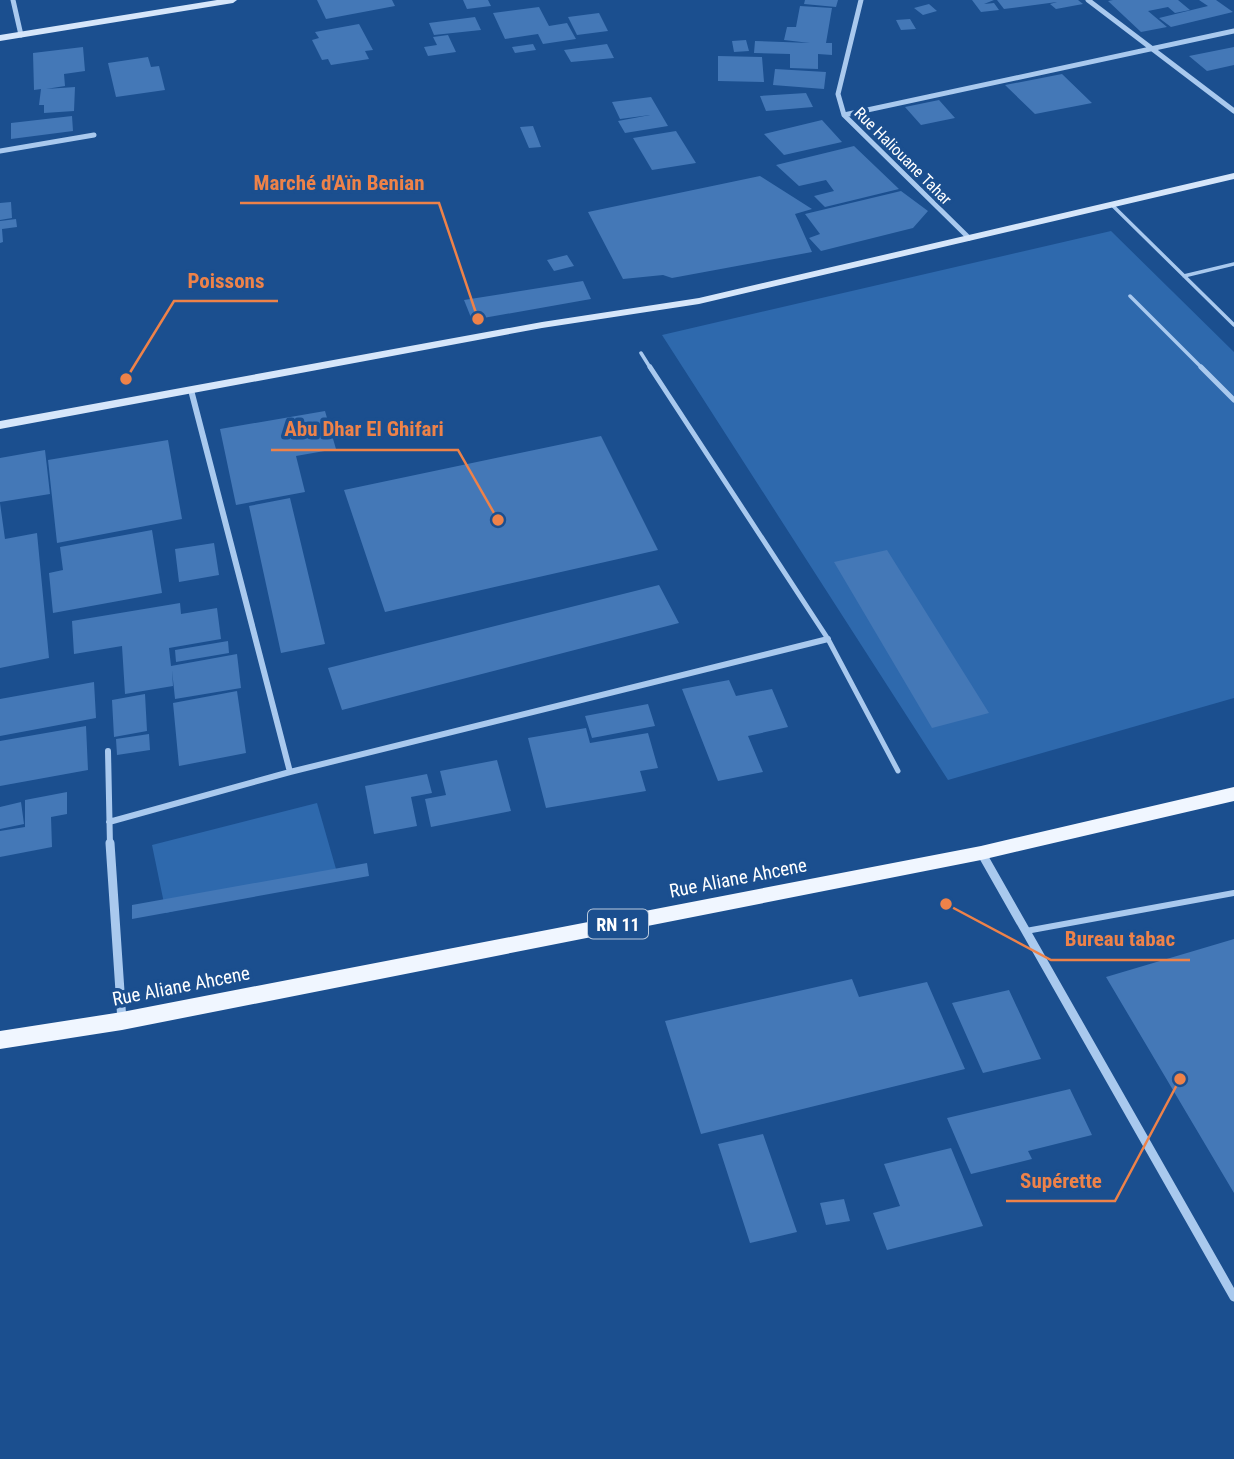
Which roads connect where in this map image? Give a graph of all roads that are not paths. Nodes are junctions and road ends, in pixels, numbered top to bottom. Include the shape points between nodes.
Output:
1 (13, 0) edge
2 (233, 0) edge
3 (861, 0) edge
4 (1087, 0) edge
5 (1234, 31) edge
6 (21, 35) junction
7 (0, 38) edge
8 (1149, 49) junction
9 (1234, 111) edge
10 (844, 115) junction
11 (94, 135) dead end
12 (0, 150) edge
13 (1234, 176) edge
14 (1112, 205) junction
15 (969, 238) junction
16 (1234, 264) edge
17 (1184, 276) junction
18 (1130, 296) dead end
19 (1234, 325) edge
20 (641, 353) dead end
21 (191, 390) junction
22 (1234, 400) edge
23 (0, 425) edge
24 (828, 639) junction
25 (108, 751) dead end
26 (898, 771) dead end
27 (290, 772) junction
28 (1234, 794) edge
29 (109, 822) junction
30 (981, 853) junction
31 (1234, 893) edge
32 (1027, 931) junction
33 (122, 1021) junction
34 (0, 1040) edge
35 (1234, 1297) edge

1 - 6 street
2 - 6 street
3 - 10 street, Rue Haliouane Tahar via 838,94
4 - 8 street
5 - 8 street
6 - 7 street
8 - 9 street
8 - 10 street
10 - 15 street, Rue Haliouane Tahar
11 - 12 street
13 - 14 street
14 - 15 street
14 - 17 lane
15 - 21 street via 699,301
16 - 17 lane
17 - 19 lane
18 - 22 lane
20 - 24 lane
21 - 23 street
21 - 27 street
24 - 26 lane
24 - 27 street
25 - 29 street
27 - 29 street
28 - 30 main road, Rue Aliane Ahcene / RN 11
29 - 33 street
30 - 32 street
30 - 33 main road, Rue Aliane Ahcene / RN 11
31 - 32 lane
32 - 35 street
33 - 34 main road, Rue Aliane Ahcene / RN 11

